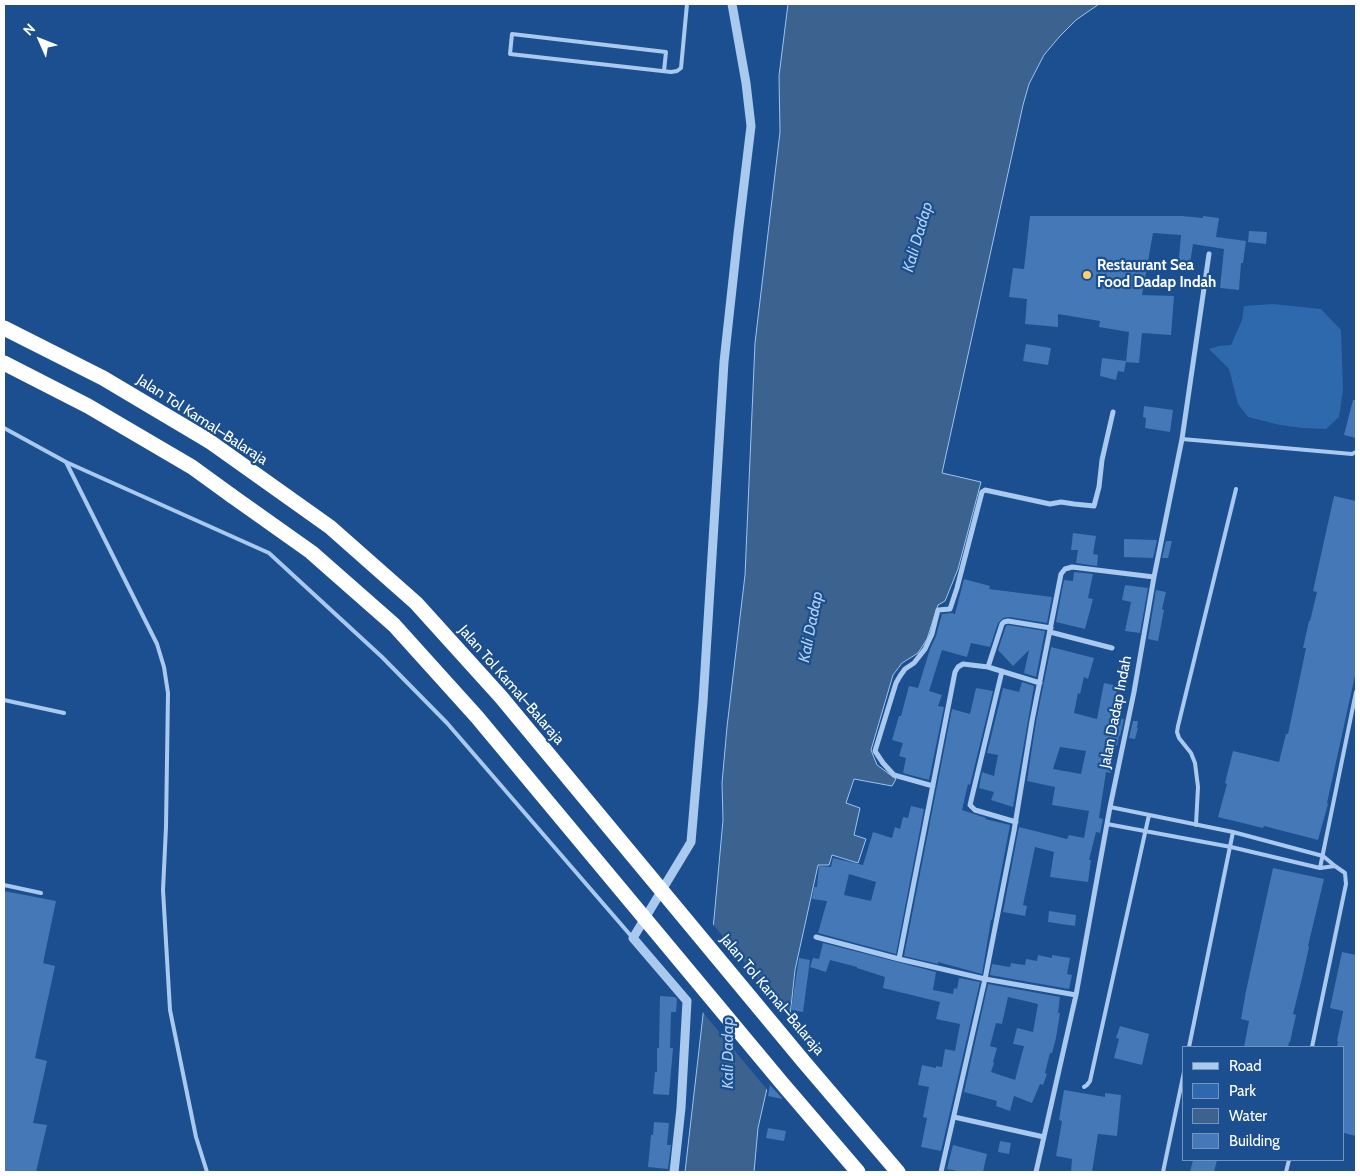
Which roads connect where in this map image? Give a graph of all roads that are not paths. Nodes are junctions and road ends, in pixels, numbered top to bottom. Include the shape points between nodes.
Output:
1 (687, 4) edge
2 (732, 4) edge
3 (664, 71) junction
4 (1210, 254) dead end
5 (4, 328) edge
6 (4, 363) edge
7 (1113, 412) dead end
8 (4, 428) edge
9 (1182, 439) junction
10 (1356, 452) edge
11 (66, 462) junction
12 (1236, 489) dead end
13 (1154, 576) junction
14 (1050, 630) junction
15 (1112, 648) dead end
16 (988, 667) junction
17 (1002, 671) junction
18 (1040, 683) junction
19 (1356, 692) edge
20 (4, 700) edge
21 (64, 713) dead end
22 (933, 786) junction
23 (1110, 807) junction
24 (1149, 815) junction
25 (1016, 822) junction
26 (1108, 824) junction
27 (1196, 825) junction
28 (1146, 832) junction
29 (1233, 832) junction
30 (1231, 847) junction
31 (1323, 856) junction
32 (1334, 866) junction
33 (1320, 868) junction
34 (4, 885) edge
35 (41, 893) dead end
36 (816, 937) dead end
37 (633, 938) junction
38 (899, 959) junction
39 (985, 979) junction
40 (1076, 995) junction
41 (1189, 1046) edge
42 (1312, 1046) edge
43 (1182, 1082) edge
44 (1084, 1087) dead end
45 (954, 1117) junction
46 (1044, 1137) junction
47 (208, 1172) edge
48 (674, 1172) edge
49 (858, 1172) edge
50 (898, 1172) edge
51 (941, 1172) edge
52 (1036, 1172) edge
53 (1163, 1172) edge

1 - 3 lane via 681,68
2 - 37 street via 751,126 724,362 704,702 692,842
3 - 3 lane via 510,54 512,34 666,52
4 - 9 street, Jalan Dadap Indah
5 - 50 highway, Jalan Tol Kamal–Balaraja, bridge via 103,378 209,441 330,527 416,603 507,704
6 - 49 highway, bridge via 88,406 192,467 311,552 394,625 477,717
7 - 22 street via 1094,506 1050,504 985,490 980,495 950,609 938,610 925,649 896,683 875,751 894,775
8 - 11 lane
9 - 10 lane
9 - 13 street, Jalan Dadap Indah
11 - 37 lane via 269,553 382,657 447,723
11 - 47 lane via 157,644 164,666 168,693 163,890 170,1010 196,1137
12 - 27 lane via 1177,732 1195,763 1198,787
13 - 14 street via 1072,567 1065,569 1061,574
13 - 23 street, Jalan Dadap Indah
14 - 15 street
14 - 16 street via 1004,622
14 - 18 street
16 - 17 street
16 - 22 street via 963,664 955,672
17 - 18 street
17 - 25 street via 970,803 975,810
18 - 25 street
19 - 31 lane
20 - 21 lane
22 - 38 street
23 - 24 lane
23 - 26 street, Jalan Dadap Indah
24 - 27 lane
24 - 28 lane
25 - 39 street
26 - 28 lane
26 - 40 street, Jalan Dadap Indah
27 - 29 lane
28 - 30 lane
28 - 44 lane via 1089,1083
29 - 30 lane
29 - 31 lane
30 - 33 lane
30 - 41 lane
31 - 32 lane
31 - 33 lane
32 - 33 lane
32 - 42 lane via 1345,874 1346,884
34 - 35 lane
36 - 38 street
37 - 48 street via 687,1001
38 - 39 street
39 - 40 street
39 - 45 street
40 - 46 street, Jalan Dadap Indah
43 - 53 lane
45 - 46 street
45 - 51 street
46 - 52 street, Jalan Dadap Indah

